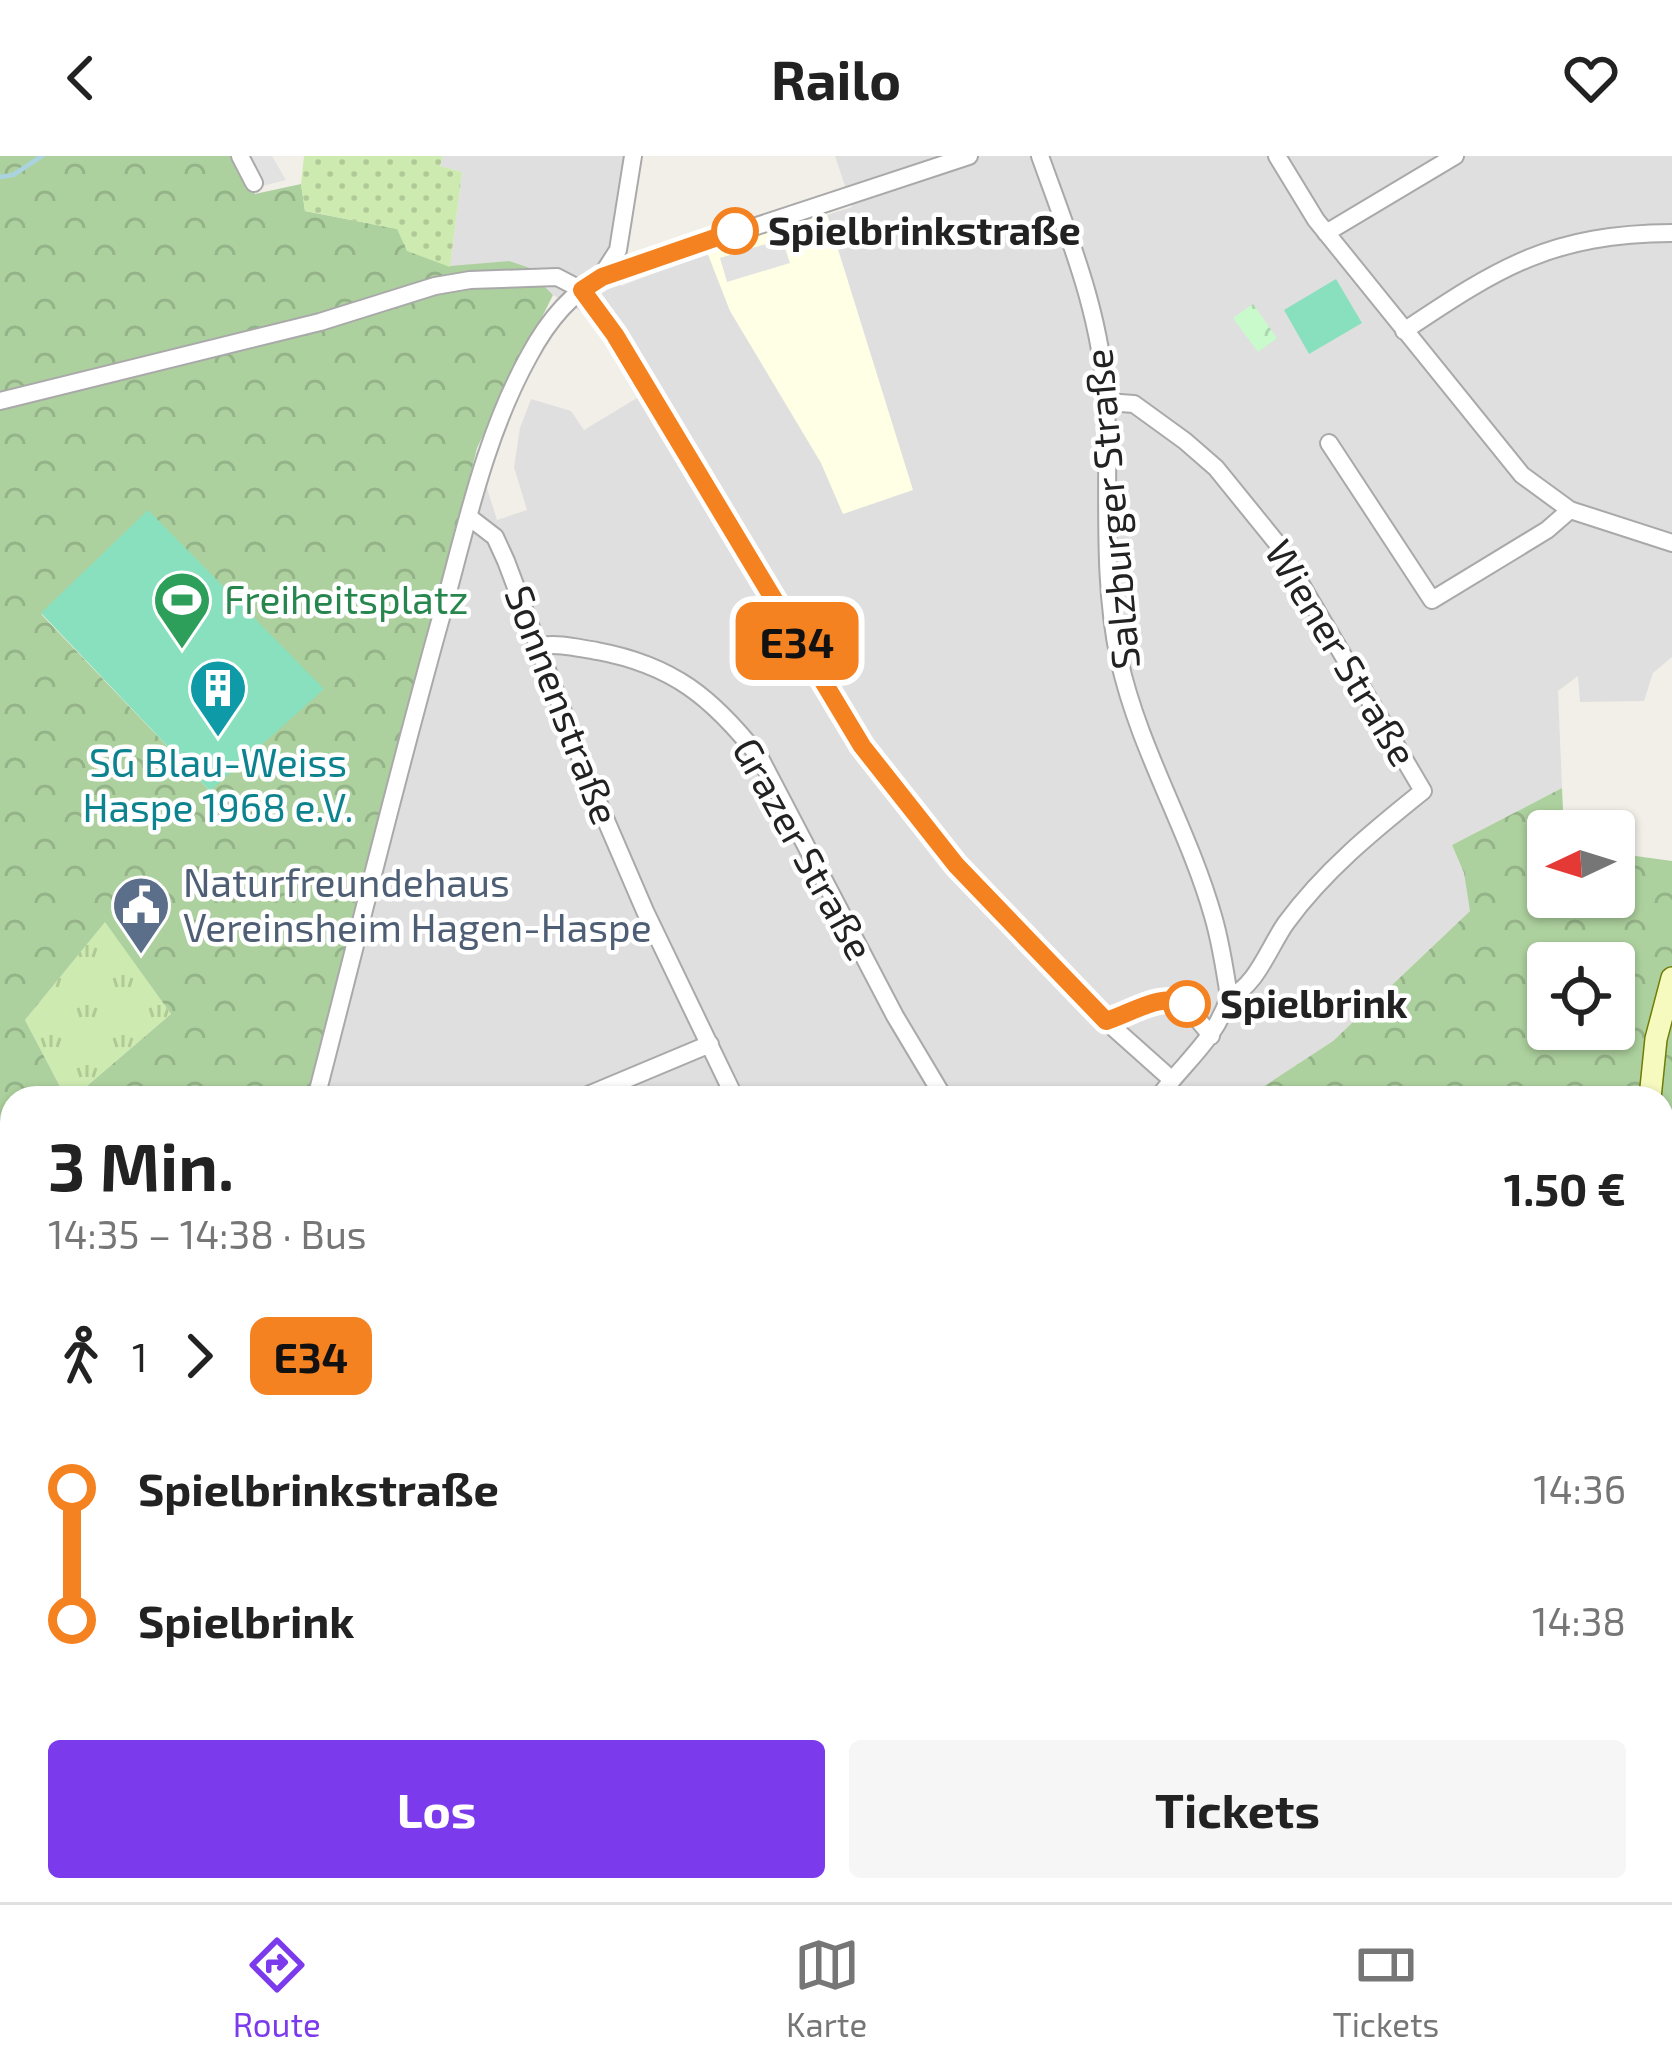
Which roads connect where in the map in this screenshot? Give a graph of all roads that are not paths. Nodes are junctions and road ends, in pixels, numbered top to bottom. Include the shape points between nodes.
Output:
1 (240, 156) edge
2 (633, 156) edge
3 (969, 156) edge
4 (1040, 156) edge
5 (1277, 156) edge
6 (1455, 156) edge
7 (254, 183) dead end
8 (1327, 233) junction
9 (1672, 233) edge
10 (602, 277) junction
11 (582, 290) junction
12 (1404, 331) junction
13 (0, 401) edge
14 (1106, 401) junction
15 (1329, 443) dead end
16 (1570, 510) junction
17 (469, 517) junction
18 (1672, 543) edge
19 (540, 646) junction
20 (1672, 978) edge
21 (1229, 998) junction
22 (1106, 1021) junction
23 (1211, 1036) junction
24 (710, 1045) junction
25 (1171, 1079) junction
26 (319, 1086) edge
27 (610, 1086) edge
28 (729, 1086) edge
29 (937, 1086) edge
30 (1166, 1086) edge
31 (1651, 1086) edge

1 - 7 street
2 - 10 street via 618,250
3 - 10 street
4 - 14 street, Salzburger Straße via 1086,283
5 - 8 street
6 - 8 street
8 - 12 street
9 - 12 street via 1621,233 1533,255
10 - 11 street
11 - 13 street via 556,277 435,286
11 - 17 street via 528,357
11 - 22 street via 862,746 956,865
12 - 16 street via 1522,475
14 - 21 street, Salzburger Straße via 1118,652 1132,712 1213,915
14 - 21 street, Wiener Straße via 1134,404 1185,441 1252,508 1423,791 1350,850 1286,922 1242,992
15 - 16 street via 1432,600
16 - 18 street
17 - 19 street, Sonnenstraße via 495,537
17 - 26 street
19 - 24 street, Sonnenstraße via 589,781
19 - 29 street, Grazer Straße via 628,657 700,692 730,720 760,758
20 - 31 main road
21 - 23 street, Wiener Straße
22 - 23 street via 1178,1000
22 - 25 street
23 - 25 street, Wiener Straße
24 - 27 street
24 - 28 street, Sonnenstraße
25 - 30 street, Wiener Straße

